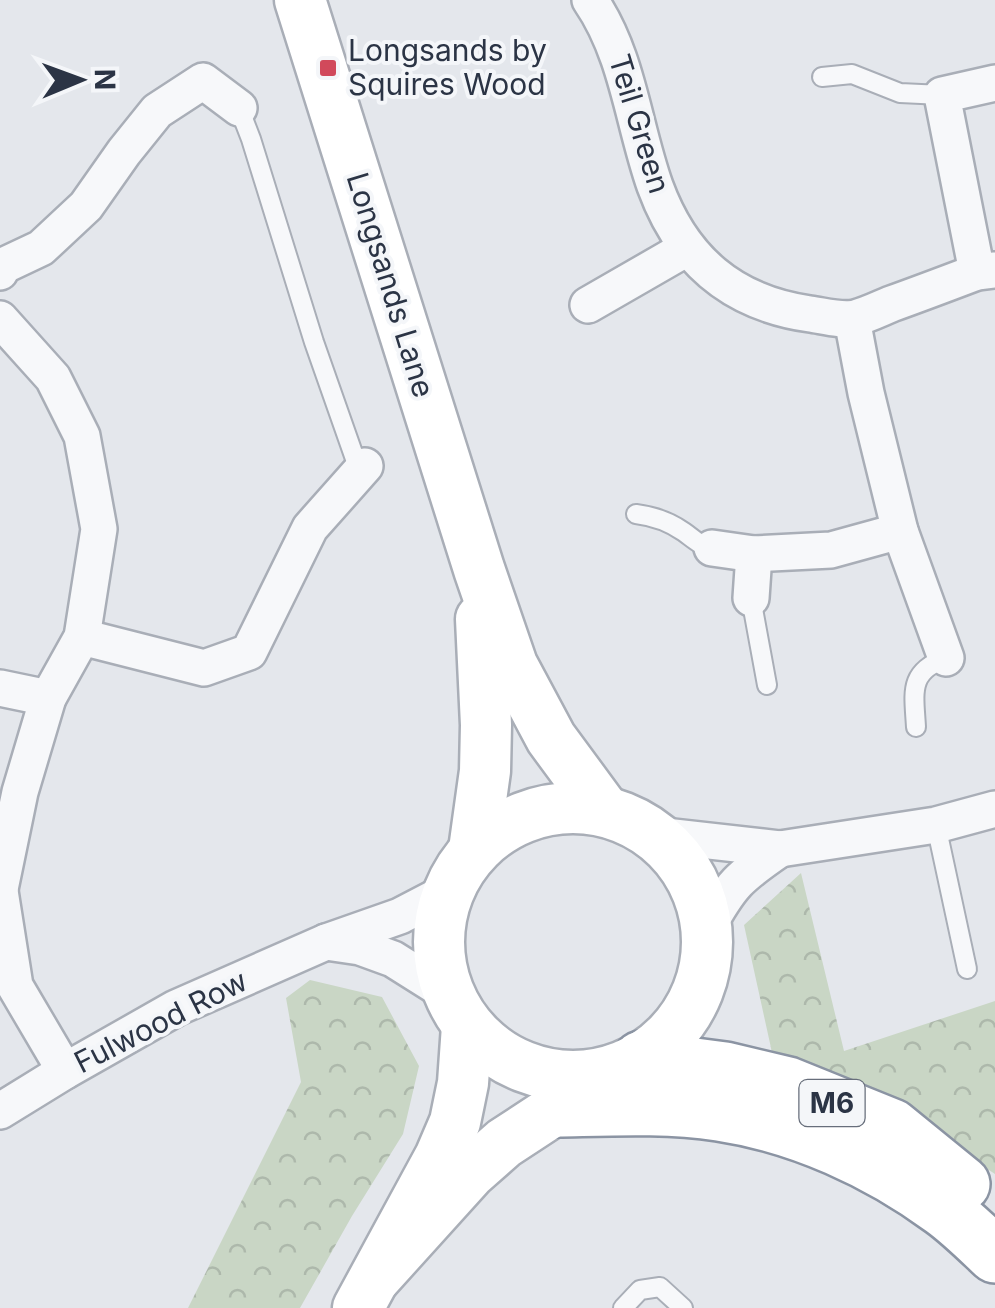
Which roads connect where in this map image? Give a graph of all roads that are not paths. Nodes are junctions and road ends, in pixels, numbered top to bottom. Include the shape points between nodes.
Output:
1 (300, 0) edge
2 (590, 0) edge
3 (822, 77) dead end
4 (995, 83) edge
5 (942, 95) junction
6 (239, 108) joint
7 (687, 248) junction
8 (986, 271) edge
9 (0, 272) edge
10 (588, 305) dead end
11 (852, 319) junction
12 (7, 341) edge
13 (363, 470) joint
14 (636, 514) dead end
15 (900, 531) junction
16 (712, 548) joint
17 (754, 554) junction
18 (479, 569) junction
19 (752, 598) joint
20 (82, 636) junction
21 (946, 658) joint
22 (767, 685) dead end
23 (0, 688) edge
24 (48, 698) junction
25 (916, 727) dead end
26 (995, 809) edge
27 (604, 810) junction
28 (936, 826) junction
29 (656, 835) junction
30 (780, 849) junction
31 (461, 870) junction
32 (0, 890) edge
33 (707, 928) junction
34 (326, 942) junction
35 (967, 970) dead end
36 (457, 1009) junction
37 (627, 1065) junction
38 (65, 1071) junction
39 (557, 1109) junction
40 (0, 1111) edge
41 (995, 1212) edge
42 (995, 1254) edge
43 (367, 1293) edge
44 (623, 1308) edge
45 (684, 1308) edge

1 - 18 main road, Longsands Lane
2 - 7 street, Teil Green via 617,48 655,186
3 - 5 lane via 852,74 900,93
4 - 5 street
5 - 8 street, Teil Green
6 - 9 street via 203,81 157,111 86,206 41,248
6 - 13 lane
7 - 10 street
7 - 11 street, Teil Green via 715,278 762,303
8 - 11 street, Teil Green
11 - 15 street
12 - 20 street via 54,378 82,436 98,530
13 - 20 street via 310,528 250,652 204,668
14 - 16 lane
15 - 17 street via 831,550
15 - 21 street
16 - 17 street
17 - 19 street
18 - 27 main road via 527,698
18 - 31 main road via 485,771
19 - 22 lane
20 - 24 street
21 - 25 lane via 920,675
23 - 24 street
24 - 32 street
26 - 28 street
27 - 29 main road
27 - 31 main road via 533,812 501,827
28 - 30 street
28 - 35 lane
29 - 30 street
29 - 33 main road via 681,861
30 - 33 street via 742,874
31 - 34 street, Fulwood Row via 400,916
31 - 36 main road via 439,924 439,959
32 - 38 street via 15,986
33 - 37 main road via 706,966 694,1003 671,1035
34 - 36 street via 392,960
34 - 38 street, Fulwood Row via 176,1008
36 - 37 main road via 486,1044 533,1071 572,1077
36 - 43 main road via 463,1083 455,1122
37 - 39 main road
37 - 41 highway, M6 via 725,1070 788,1086 892,1127
38 - 40 street, Fulwood Row
39 - 42 highway via 719,1113 822,1141 886,1172
39 - 43 main road via 470,1174
44 - 45 lane via 640,1290 660,1287

